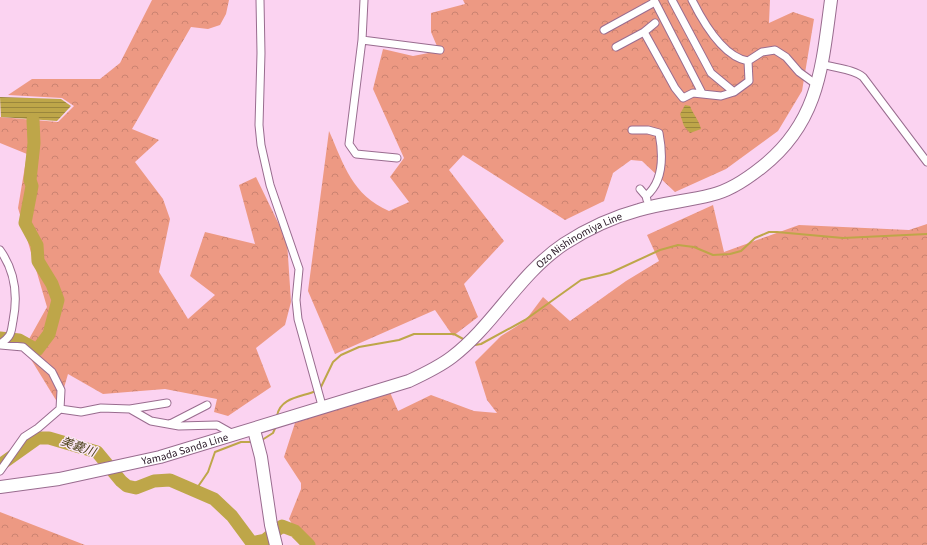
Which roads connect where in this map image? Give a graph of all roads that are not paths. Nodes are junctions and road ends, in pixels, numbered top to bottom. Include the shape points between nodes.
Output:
1 (260, 0) edge
2 (364, 0) edge
3 (672, 0) edge
4 (692, 0) edge
5 (831, 0) edge
6 (655, 1) edge
7 (655, 23) dead end
8 (604, 30) dead end
9 (644, 32) junction
10 (362, 40) junction
11 (616, 46) dead end
12 (440, 50) dead end
13 (748, 61) junction
14 (822, 64) junction
15 (818, 85) junction
16 (734, 92) junction
17 (702, 94) junction
18 (632, 130) dead end
19 (396, 158) dead end
20 (927, 162) edge
21 (640, 189) dead end
22 (646, 196) junction
23 (647, 208) junction
24 (0, 250) edge
25 (0, 345) edge
26 (167, 403) dead end
27 (207, 405) dead end
28 (60, 409) junction
29 (130, 409) junction
30 (323, 409) junction
31 (170, 424) junction
32 (235, 436) junction
33 (256, 438) junction
34 (0, 471) edge
35 (0, 487) edge
36 (274, 537) edge

1 - 30 street via 261,145 270,185 300,269 296,300 298,319
2 - 10 street
3 - 16 street via 711,73
4 - 13 street via 710,32 738,60
5 - 14 main road, Ozo Nishinomiya Line
6 - 8 street
6 - 17 street
7 - 9 street
9 - 11 street
9 - 17 street via 683,98 693,93
10 - 12 street
10 - 19 street via 349,144 356,154
13 - 15 street via 762,52 775,50
13 - 16 street via 749,81
14 - 15 main road, Ozo Nishinomiya Line
14 - 20 street via 853,71 863,78
15 - 23 main road, Ozo Nishinomiya Line via 804,118 792,137 772,159 747,179 714,195
16 - 17 street via 722,96
18 - 22 street via 659,133 660,175 654,189
21 - 22 street
22 - 23 street
23 - 30 main road, Ozo Nishinomiya Line via 603,223 554,252 536,267 468,343 440,365 409,381
24 - 25 street via 7,259 16,292 10,335
25 - 28 street via 23,347 52,372 61,390
26 - 29 street
27 - 31 street
28 - 29 street via 81,412 101,408
28 - 34 street via 24,437
29 - 31 street via 151,421
30 - 33 main road, Ozo Nishinomiya Line via 276,423
31 - 32 street via 217,425
32 - 33 main road, Yamada Sanda Line
32 - 35 main road, Yamada Sanda Line via 160,458 58,479
33 - 36 main road

